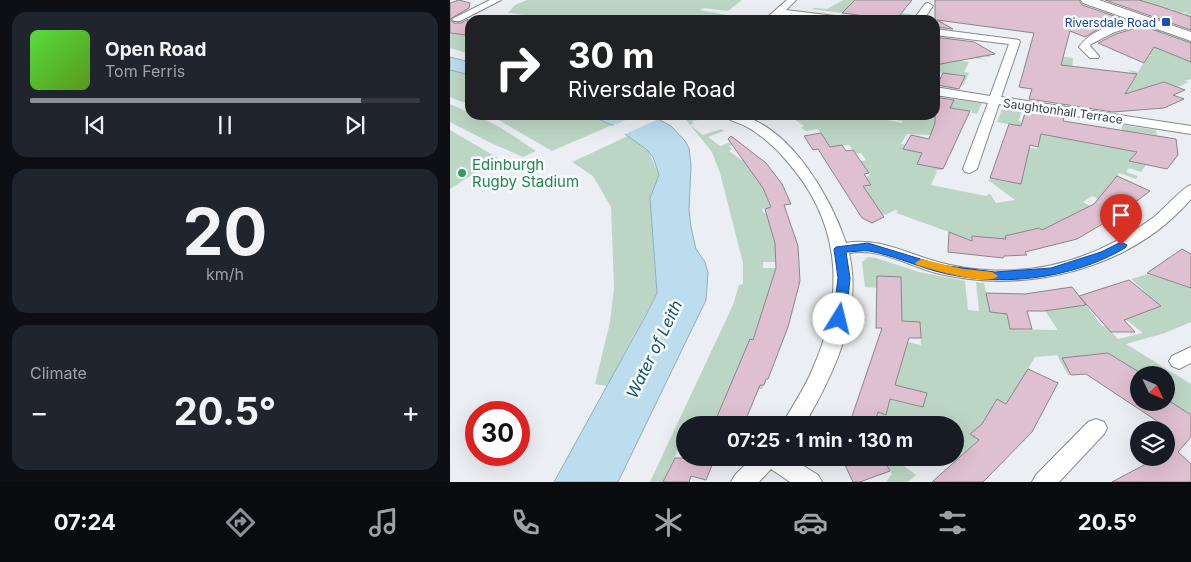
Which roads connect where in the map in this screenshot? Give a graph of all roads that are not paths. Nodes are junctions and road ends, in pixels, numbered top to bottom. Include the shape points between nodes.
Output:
1 (497, 0) edge
2 (792, 0) edge
3 (1087, 0) edge
4 (928, 6) dead end
5 (779, 12) junction
6 (775, 15) edge
7 (803, 15) edge
8 (922, 15) edge
9 (454, 18) edge
10 (1147, 20) junction
11 (940, 33) edge
12 (1191, 37) edge
13 (1094, 56) dead end
14 (940, 92) edge
15 (994, 100) junction
16 (742, 120) edge
17 (1191, 130) edge
18 (970, 169) dead end
19 (1191, 189) edge
20 (840, 249) junction
21 (798, 416) edge
22 (1096, 428) dead end
23 (759, 466) edge
24 (785, 466) edge
25 (743, 482) edge
26 (810, 482) edge
27 (1044, 482) edge

1 - 9 street
2 - 5 street
3 - 10 street
4 - 8 street
5 - 6 street
5 - 7 street
10 - 12 street
10 - 13 street via 1089,40 1084,47
11 - 15 street via 1015,42
14 - 15 street, Saughtonhall Terrace
15 - 17 street, Saughtonhall Terrace
15 - 18 street
16 - 20 street via 766,133 800,167 818,197
19 - 20 street via 1163,218 1106,255 1052,272 995,276 963,273 868,247
20 - 21 street via 844,278 839,319 820,375
22 - 27 street
23 - 25 street
24 - 26 street

